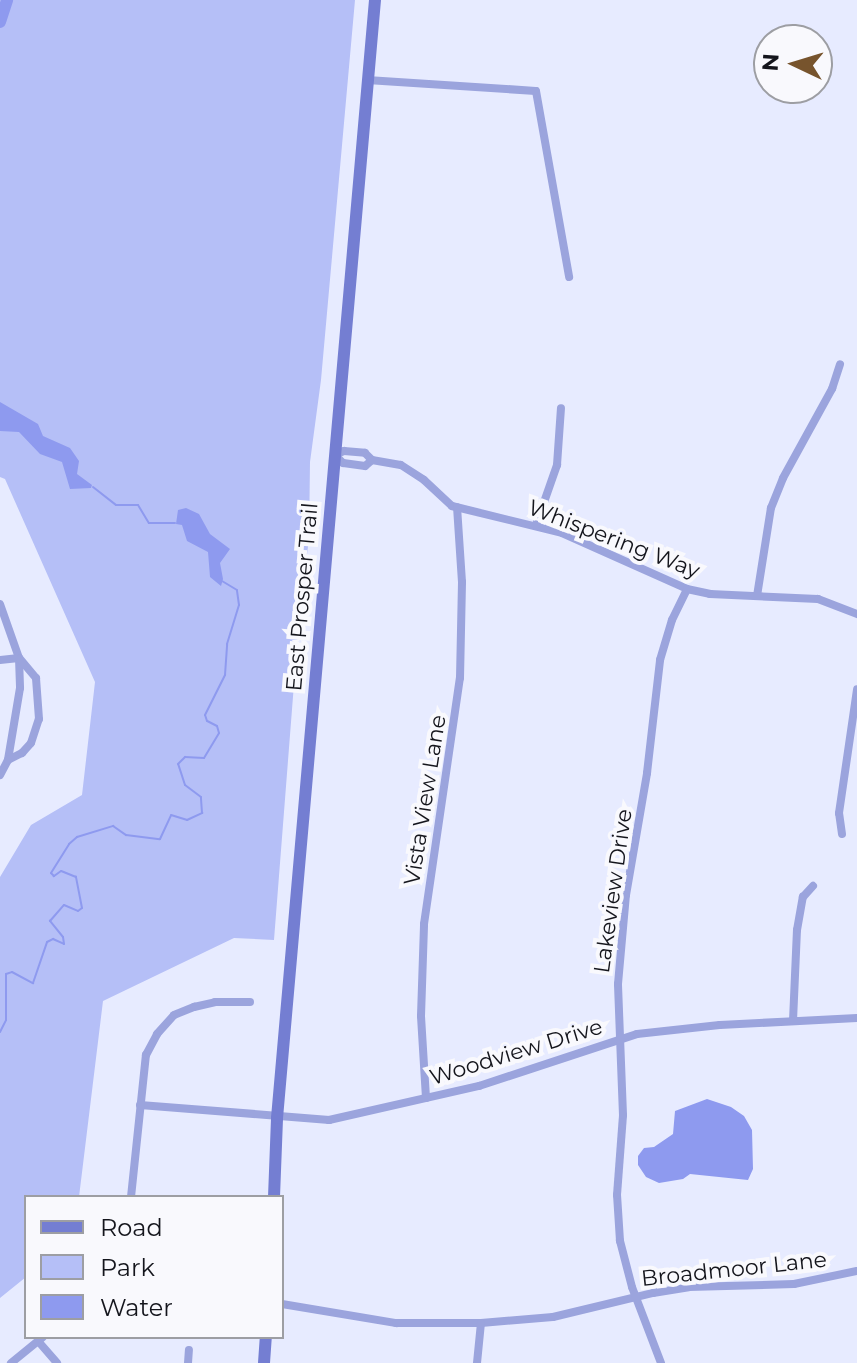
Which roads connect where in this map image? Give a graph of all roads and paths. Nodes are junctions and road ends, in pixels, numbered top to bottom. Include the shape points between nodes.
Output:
1 (375, 0) edge
2 (367, 80) junction
3 (569, 277) dead end
4 (840, 364) dead end
5 (561, 408) dead end
6 (335, 455) junction
7 (457, 507) junction
8 (536, 525) junction
9 (687, 589) junction
10 (757, 596) junction
11 (0, 604) edge
12 (857, 614) edge
13 (19, 658) junction
14 (0, 660) edge
15 (857, 689) edge
16 (8, 760) junction
17 (0, 775) edge
18 (842, 834) dead end
19 (813, 886) dead end
20 (250, 1002) dead end
21 (857, 1018) edge
22 (793, 1021) junction
23 (619, 1039) junction
24 (426, 1098) junction
25 (140, 1105) junction
26 (277, 1118) junction
27 (131, 1195) edge
28 (274, 1195) edge
29 (857, 1271) edge
30 (635, 1297) junction
31 (284, 1304) edge
32 (481, 1323) junction
33 (40, 1339) edge
34 (266, 1339) edge
35 (189, 1350) dead end
36 (264, 1361) edge
37 (11, 1363) edge
38 (57, 1363) edge
39 (188, 1363) edge
40 (477, 1363) edge
41 (661, 1363) edge

1 - 2 main road, East Prosper Trail
2 - 3 street via 536,91
2 - 6 main road, East Prosper Trail
4 - 10 street via 771,508
5 - 8 street via 557,465
6 - 7 street, Whispering Way via 343,463 365,466 372,460 411,470
6 - 26 main road, East Prosper Trail
7 - 8 street, Whispering Way
7 - 24 street, Vista View Lane via 460,678 424,924 421,1016
8 - 9 street, Whispering Way via 603,549
9 - 10 street, Whispering Way
9 - 23 street, Lakeview Drive via 664,642 656,683 621,937
10 - 12 street, Whispering Way via 818,599
11 - 13 street
13 - 14 street
13 - 16 street via 20,688
13 - 16 street via 36,678 39,719 31,743
15 - 18 street via 839,813
16 - 17 street
19 - 22 street via 803,897 797,930
20 - 25 street via 215,1002 174,1015 146,1055
21 - 22 street, Woodview Drive
22 - 23 street, Woodview Drive
23 - 24 street, Woodview Drive via 479,1086
23 - 30 street, Lakeview Drive via 623,1115 617,1210
24 - 26 street, Woodview Drive via 329,1120
25 - 26 street, Woodview Drive
25 - 27 street
26 - 28 main road, East Prosper Trail
29 - 30 street, Broadmoor Lane via 794,1284 689,1287
30 - 32 street, Broadmoor Lane via 553,1317
30 - 41 street, Lakeview Drive
31 - 32 street, Broadmoor Lane via 382,1322
32 - 40 street
33 - 37 street
33 - 38 street
34 - 36 main road
35 - 39 street

